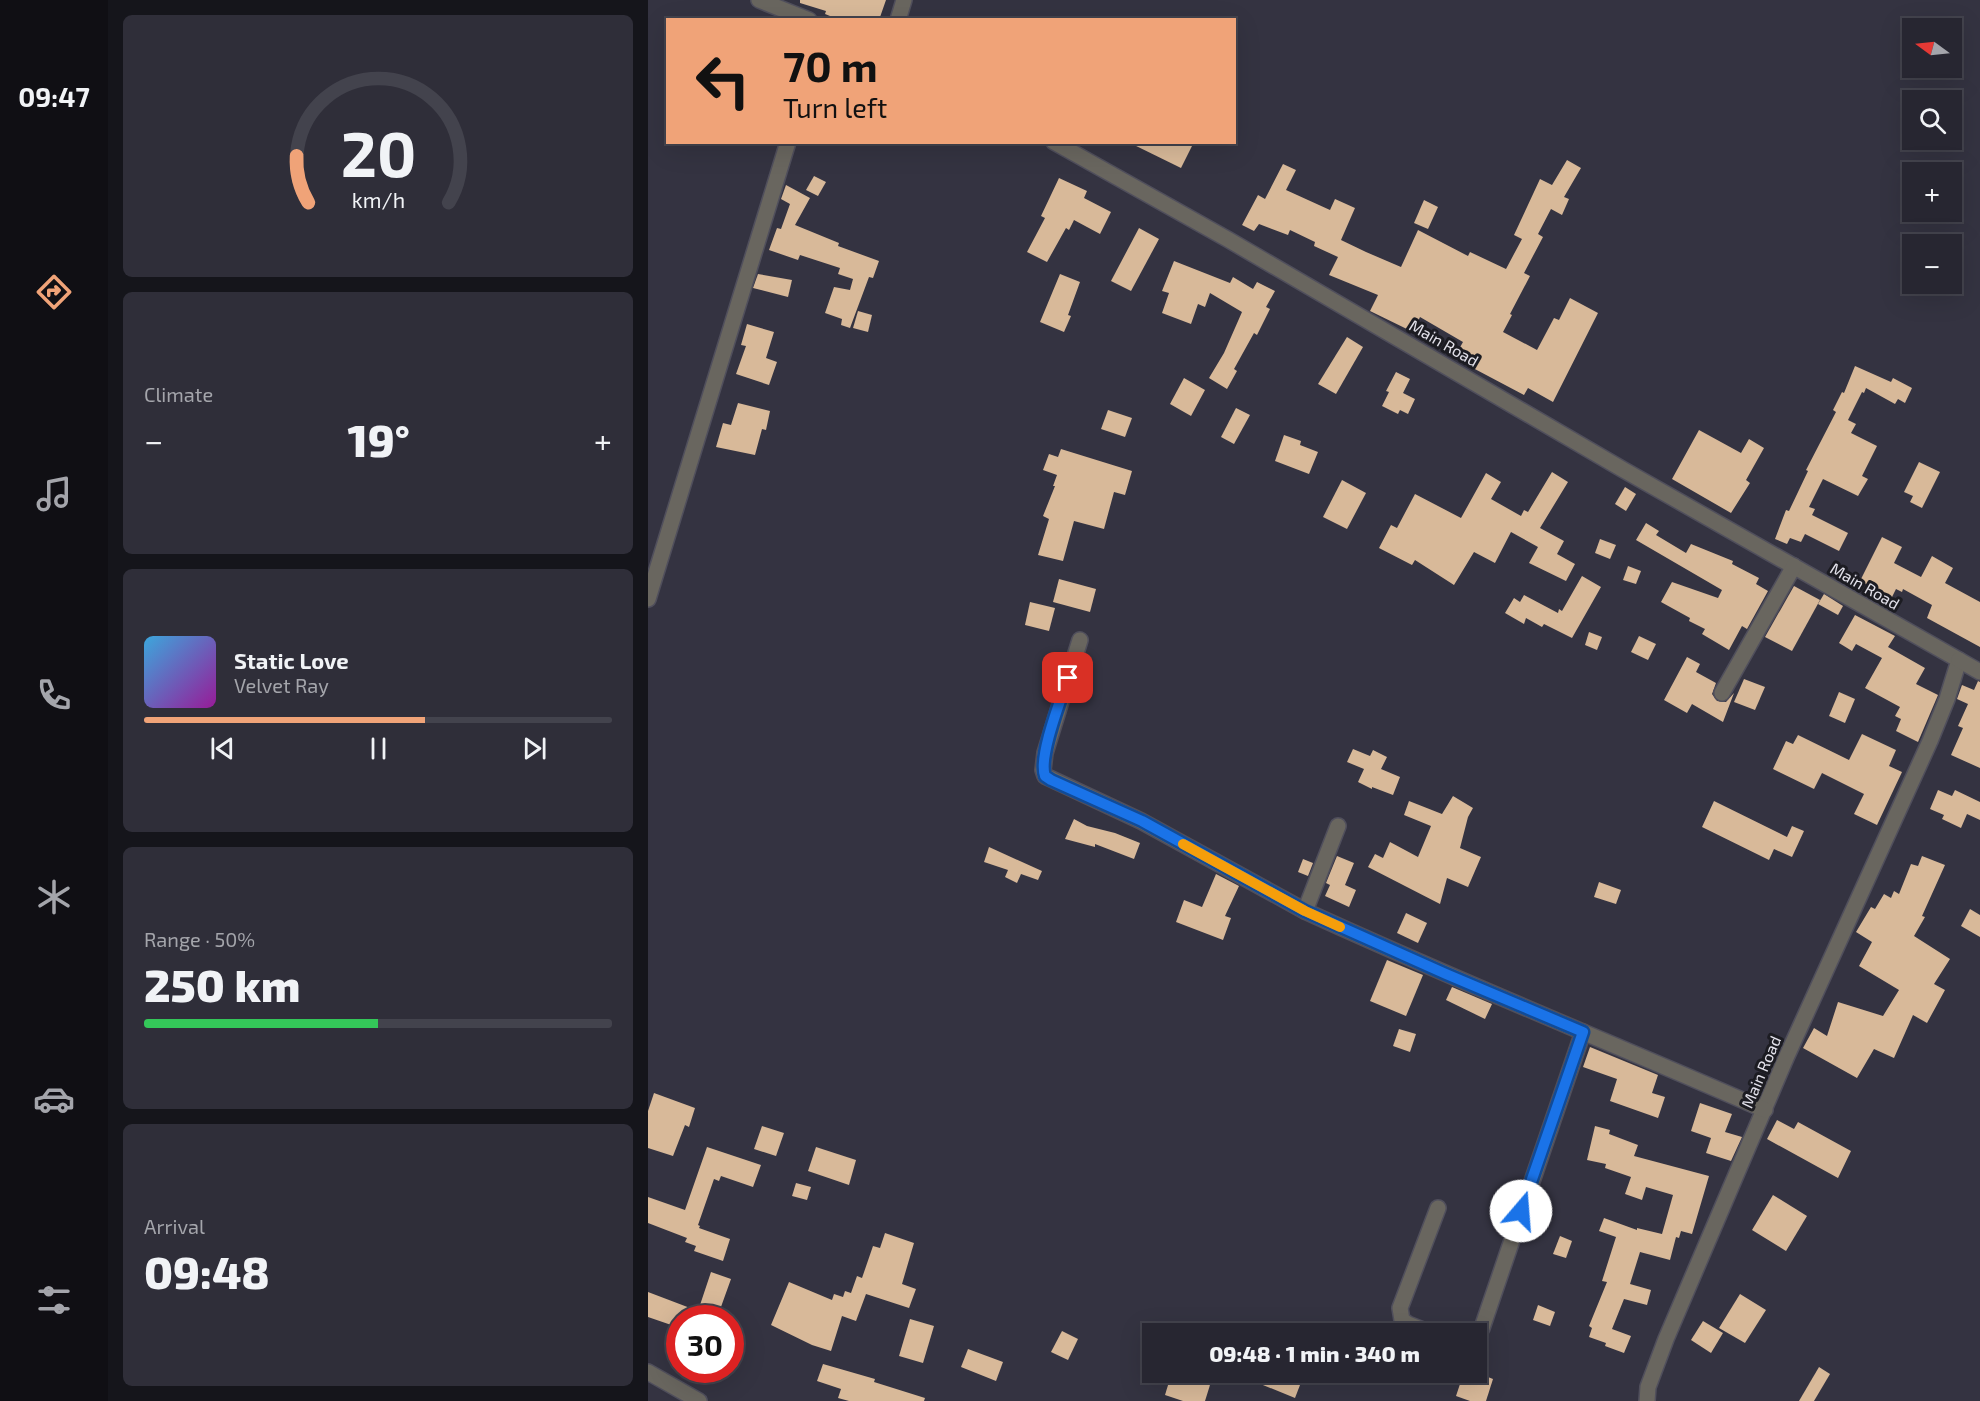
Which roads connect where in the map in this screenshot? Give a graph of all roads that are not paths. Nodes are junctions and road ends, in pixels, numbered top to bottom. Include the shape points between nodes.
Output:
1 (759, 0) edge
2 (904, 0) edge
3 (804, 18) edge
4 (899, 18) edge
5 (787, 144) edge
6 (1058, 144) edge
7 (1794, 566) junction
8 (648, 599) edge
9 (1080, 640) dead end
10 (1959, 660) junction
11 (1980, 672) edge
12 (1722, 693) dead end
13 (1338, 826) dead end
14 (1305, 911) junction
15 (1583, 1032) junction
16 (1764, 1110) junction
17 (1438, 1208) dead end
18 (1406, 1323) edge
19 (1484, 1323) edge
20 (648, 1372) edge
21 (699, 1401) edge
22 (1647, 1401) edge

1 - 3 street
2 - 4 street
5 - 8 street
6 - 7 street, Main Road
7 - 10 street, Main Road
7 - 12 street
9 - 14 street via 1045,753 1045,776 1142,821
10 - 11 street
10 - 16 street, Main Road via 1930,741
13 - 14 street
14 - 15 street
15 - 16 street
15 - 19 street
16 - 22 street, Main Road via 1666,1340 1648,1387
17 - 18 street via 1400,1308
20 - 21 street

